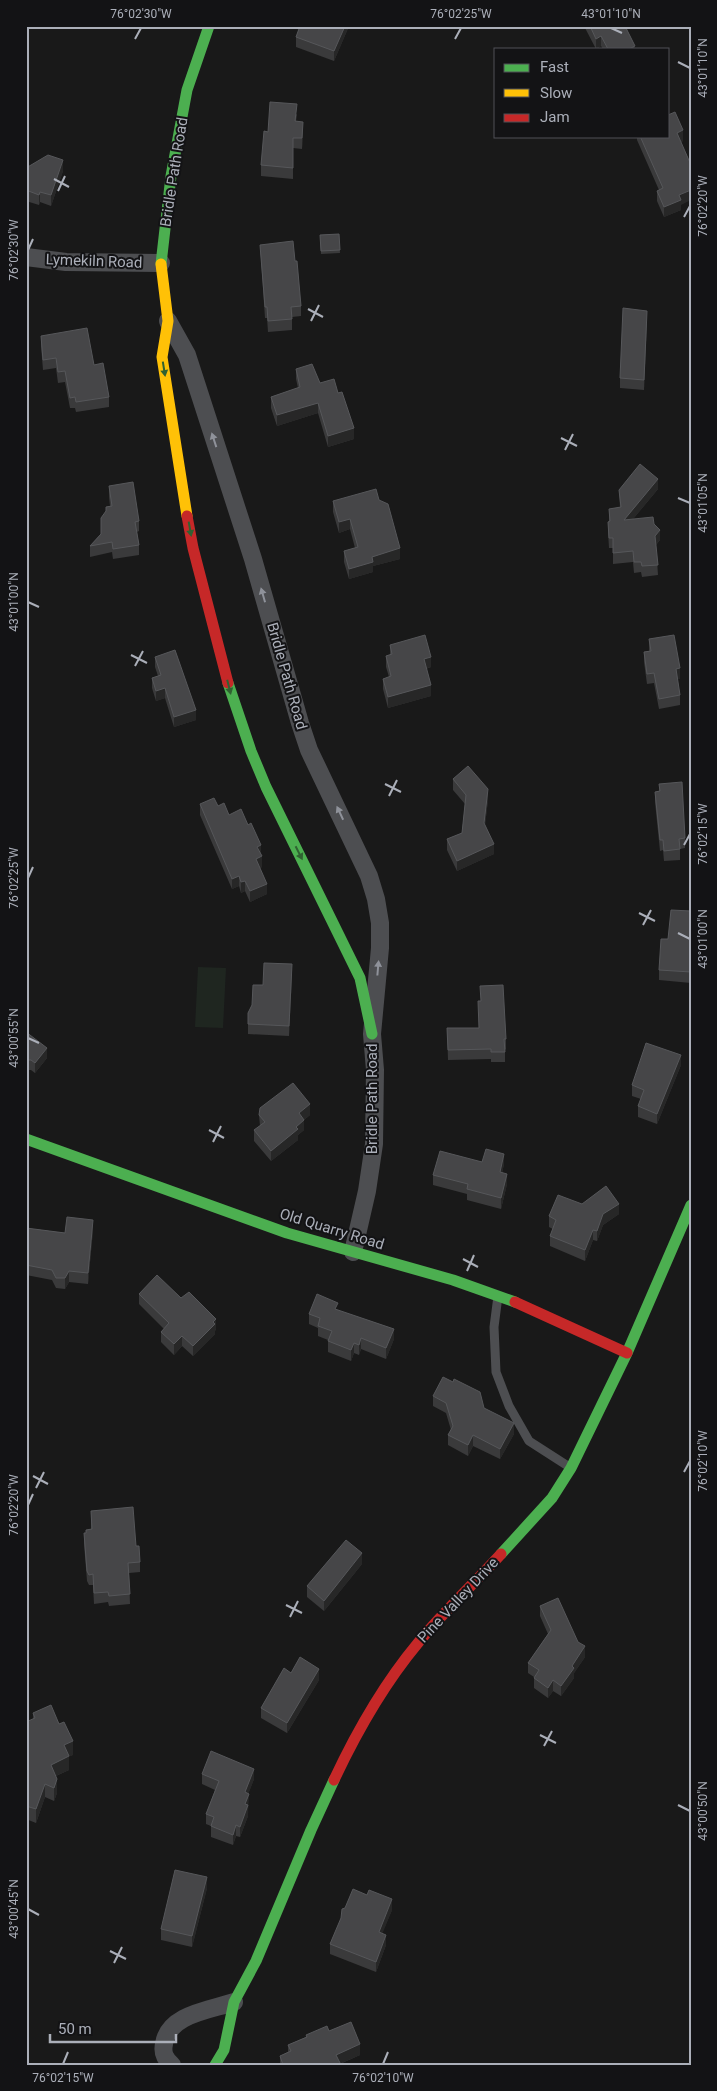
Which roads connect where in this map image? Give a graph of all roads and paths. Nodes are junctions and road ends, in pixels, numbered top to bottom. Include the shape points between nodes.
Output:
1 (209, 26) edge
2 (26, 257) edge
3 (161, 263) junction
4 (168, 321) junction
5 (372, 1034) junction
6 (26, 1139) edge
7 (691, 1205) edge
8 (353, 1252) junction
9 (498, 1296) junction
10 (628, 1353) junction
11 (571, 1468) junction
12 (234, 2002) junction
13 (172, 2065) edge
14 (216, 2065) edge

1 - 3 street, Bridle Path Road via 187,90 170,176
2 - 3 street, Lymekiln Road via 66,262
3 - 4 street, Bridle Path Road
4 -> 5 street, Bridle Path Road via 162,357 181,482 193,548 231,696 266,787 360,978
5 -> 4 street, Bridle Path Road via 380,923 370,876 300,723 253,559 187,355
5 - 8 street, Bridle Path Road via 374,1144
6 - 8 street, Old Quarry Road via 287,1233
7 - 10 street, Pine Valley Drive
8 - 9 street, Old Quarry Road
9 - 10 street, Old Quarry Road
9 - 11 lane via 494,1327 496,1372 509,1406 528,1441
10 - 11 street, Pine Valley Drive
11 - 12 street, Pine Valley Drive via 552,1498 418,1643 371,1708 311,1830 256,1961
12 - 13 street via 181,2019 173,2025 163,2047 164,2055
12 - 14 street, Pine Valley Drive via 224,2050

